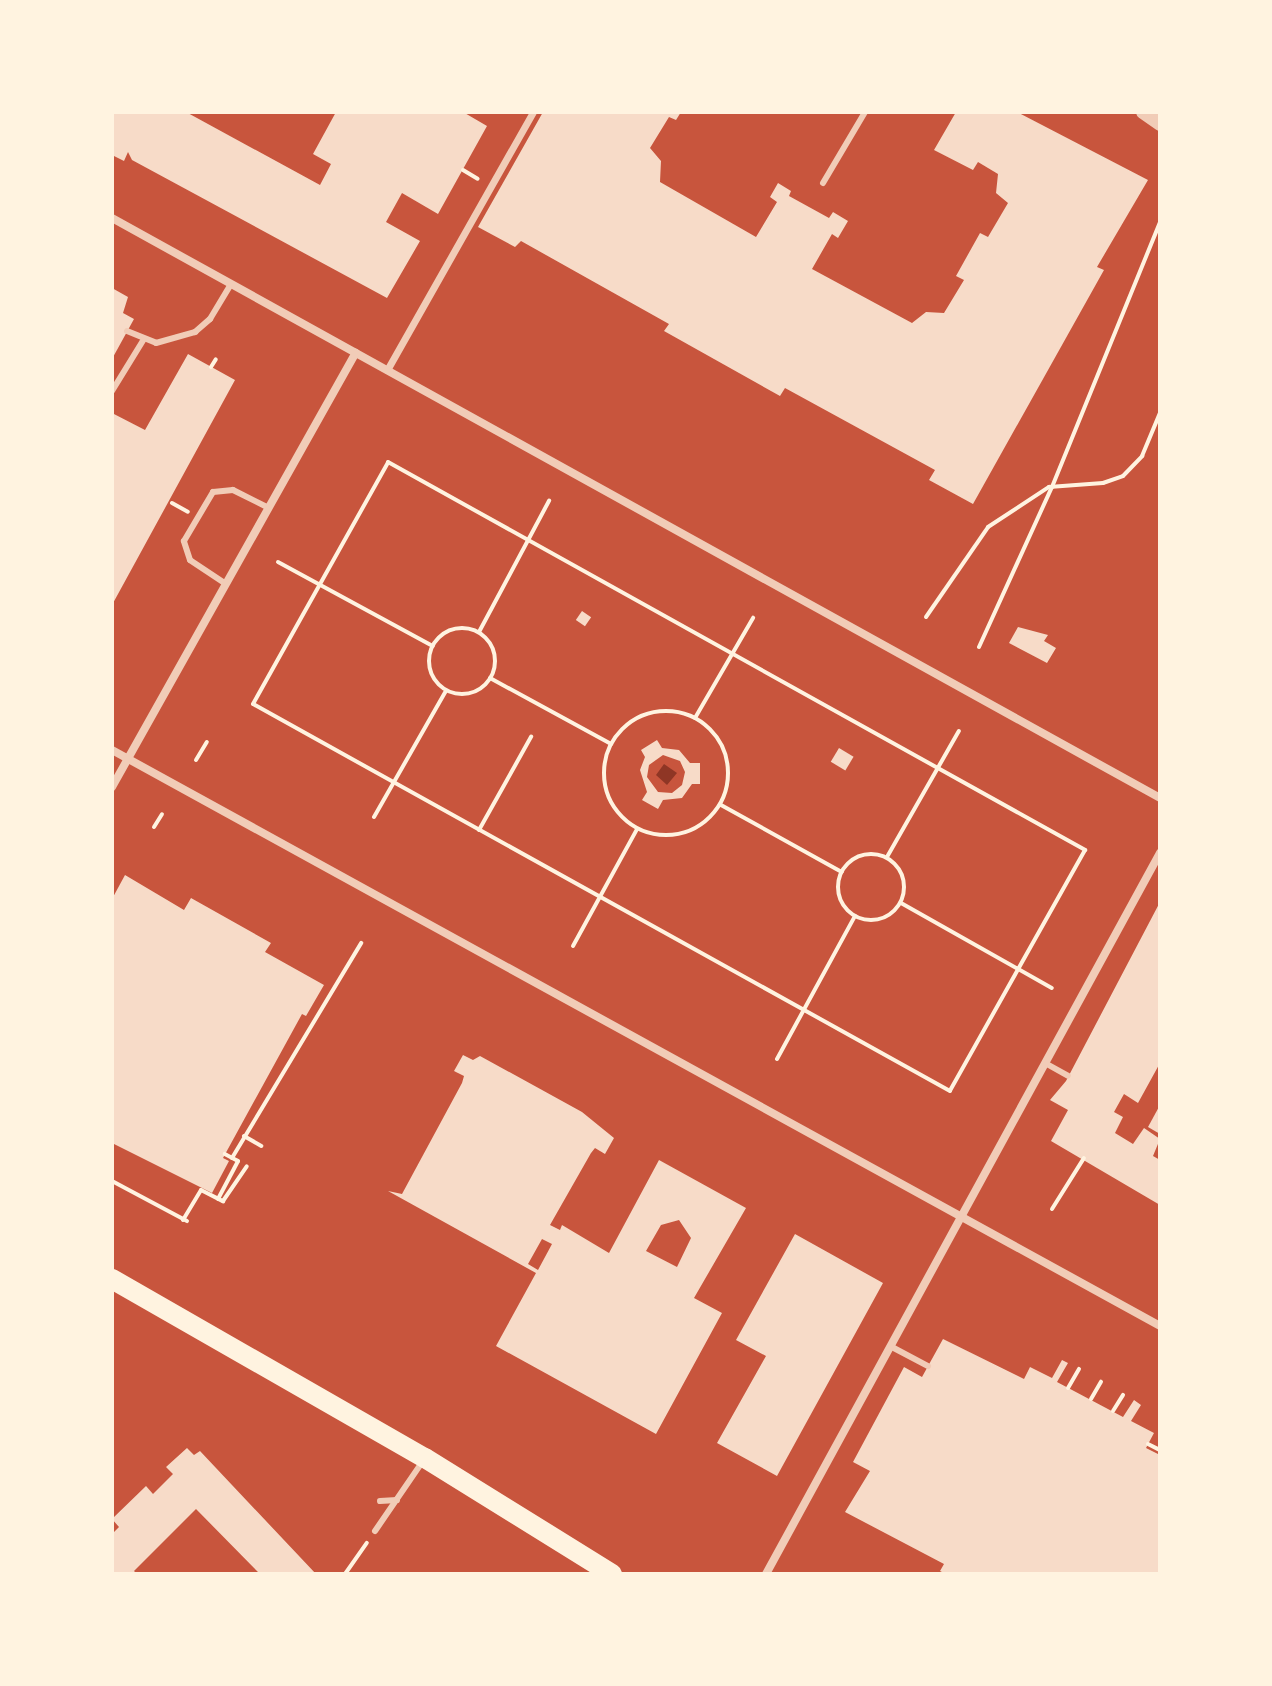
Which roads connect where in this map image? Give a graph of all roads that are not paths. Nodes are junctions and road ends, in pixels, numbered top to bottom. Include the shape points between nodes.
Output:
1 (533, 112) edge
2 (865, 112) edge
3 (1143, 112) edge
4 (1160, 124) edge
5 (823, 183) dead end
6 (112, 218) edge
7 (231, 284) junction
8 (127, 331) dead end
9 (144, 339) junction
10 (356, 353) junction
11 (387, 370) junction
12 (112, 391) edge
13 (269, 508) junction
14 (226, 584) junction
15 (112, 750) edge
16 (128, 759) junction
17 (112, 787) edge
18 (1160, 798) edge
19 (1160, 853) edge
20 (1045, 1063) junction
21 (1068, 1076) dead end
22 (961, 1217) junction
23 (112, 1279) edge
24 (1160, 1326) edge
25 (890, 1346) junction
26 (928, 1366) dead end
27 (425, 1458) junction
28 (397, 1500) junction
29 (380, 1501) dead end
30 (375, 1531) road end
31 (612, 1574) edge
32 (766, 1574) edge

1 - 11 street
2 - 5 lane
3 - 4 street
6 - 7 street
7 - 9 lane via 210,319 195,332 168,342
7 - 10 street
8 - 9 lane
9 - 12 lane
10 - 11 street
10 - 13 street
11 - 18 street
13 - 14 street
13 - 14 lane via 233,490 213,492 184,541 190,560
14 - 16 street
15 - 16 street
16 - 17 street
16 - 22 street
19 - 20 street
20 - 21 lane
20 - 22 street
22 - 24 street
22 - 25 street
23 - 27 main road
25 - 26 lane
25 - 32 street
27 - 28 lane
27 - 31 main road
28 - 29 lane
28 - 30 lane

